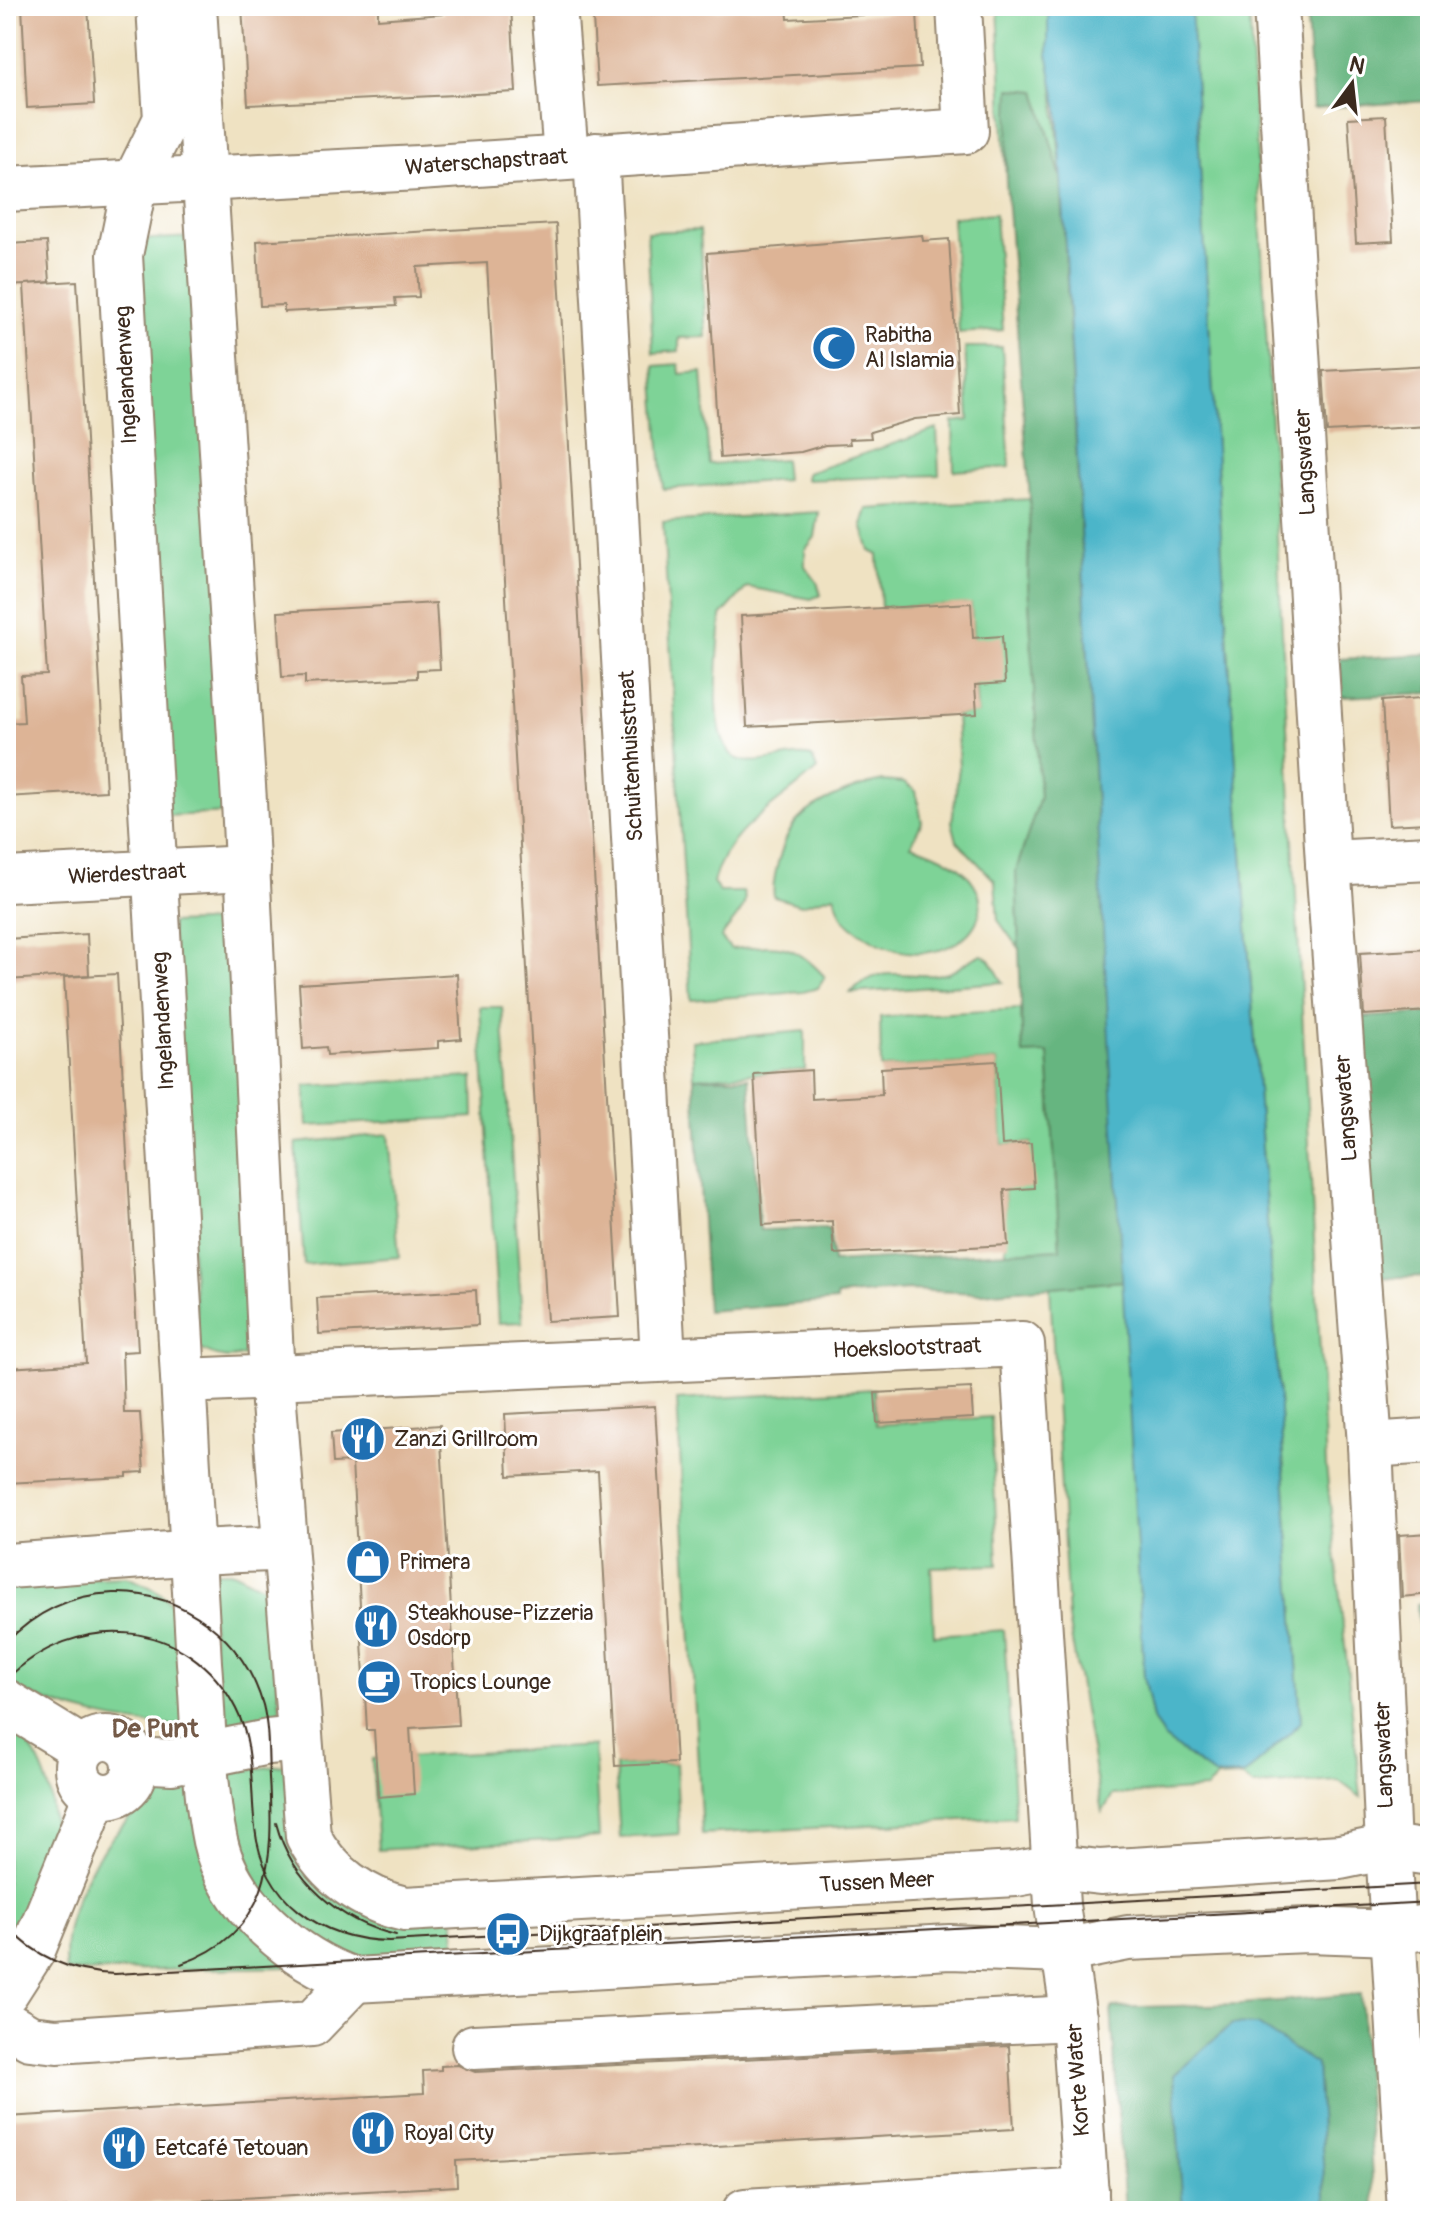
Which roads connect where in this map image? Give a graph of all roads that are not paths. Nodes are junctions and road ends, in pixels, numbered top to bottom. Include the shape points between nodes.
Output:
1 (159, 6) edge
2 (194, 6) edge
3 (554, 6) edge
4 (959, 6) edge
5 (1276, 6) edge
6 (581, 156) junction
7 (206, 179) junction
8 (135, 182) junction
9 (6, 189) edge
10 (1430, 858) edge
11 (1328, 863) junction
12 (248, 868) junction
13 (155, 873) junction
14 (6, 880) edge
15 (663, 1358) junction
16 (271, 1359) junction
17 (184, 1381) junction
18 (1430, 1441) edge
19 (1370, 1445) junction
20 (285, 1549) junction
21 (193, 1550) junction
22 (6, 1566) edge
23 (6, 1702) edge
24 (300, 1739) junction
25 (83, 1749) junction
26 (207, 1753) junction
27 (135, 1760) junction
28 (96, 1795) junction
29 (1388, 1847) junction
30 (1430, 1853) edge
31 (1055, 1867) junction
32 (1411, 1930) edge
33 (1063, 1951) junction
34 (354, 1980) junction
35 (6, 1992) edge
36 (1074, 2018) junction
37 (6, 2024) edge
38 (474, 2047) dead end
39 (1087, 2200) edge
40 (745, 2211) edge
41 (1410, 2211) edge

1 - 8 street, Ingelandenweg via 166,119
2 - 7 street
3 - 6 street, Schuitenhuisstraat
4 - 6 street, Waterschapstraat via 966,131
5 - 11 street, Langswater
6 - 7 street, Waterschapstraat
6 - 15 street, Schuitenhuisstraat
7 - 8 street, Waterschapstraat
7 - 12 street
8 - 9 street, Waterschapstraat
8 - 13 street, Ingelandenweg via 120,255
10 - 11 street
11 - 19 street, Langswater
12 - 13 street, Wierdestraat
12 - 16 street
13 - 14 street, Wierdestraat
13 - 17 street, Ingelandenweg
15 - 16 street, Hoekslootstraat
15 - 31 street, Hoekslootstraat via 1022,1344
16 - 17 street, Hoekslootstraat
16 - 20 street
17 - 21 street, Ingelandenweg
18 - 19 street
19 - 29 street, Langswater
20 - 21 street
20 - 24 street
21 - 22 street
21 - 26 street, Ingelandenweg
23 - 25 street
24 - 26 street
24 - 31 street, Tussen Meer via 308,1836 332,1871 379,1903 405,1909 1016,1874
25 - 27 street via 108,1738 125,1745
25 - 28 street via 78,1778
26 - 27 street via 172,1762
26 - 34 street, Ingelandenweg via 215,1843 231,1881 287,1945
27 - 28 street via 129,1786 111,1797
28 - 35 street via 33,1950
29 - 30 street, Tussen Meer
29 - 31 street, Tussen Meer via 1340,1857 1100,1872
29 - 32 street, Langswater
31 - 33 street, Hoekslootstraat
32 - 33 street via 1143,1937
32 - 41 street, Langswater
33 - 34 street via 950,1947
33 - 36 street, Korte Water
34 - 37 street via 312,2024 57,2041 30,2038
36 - 38 street
36 - 39 street, Korte Water
39 - 40 street

